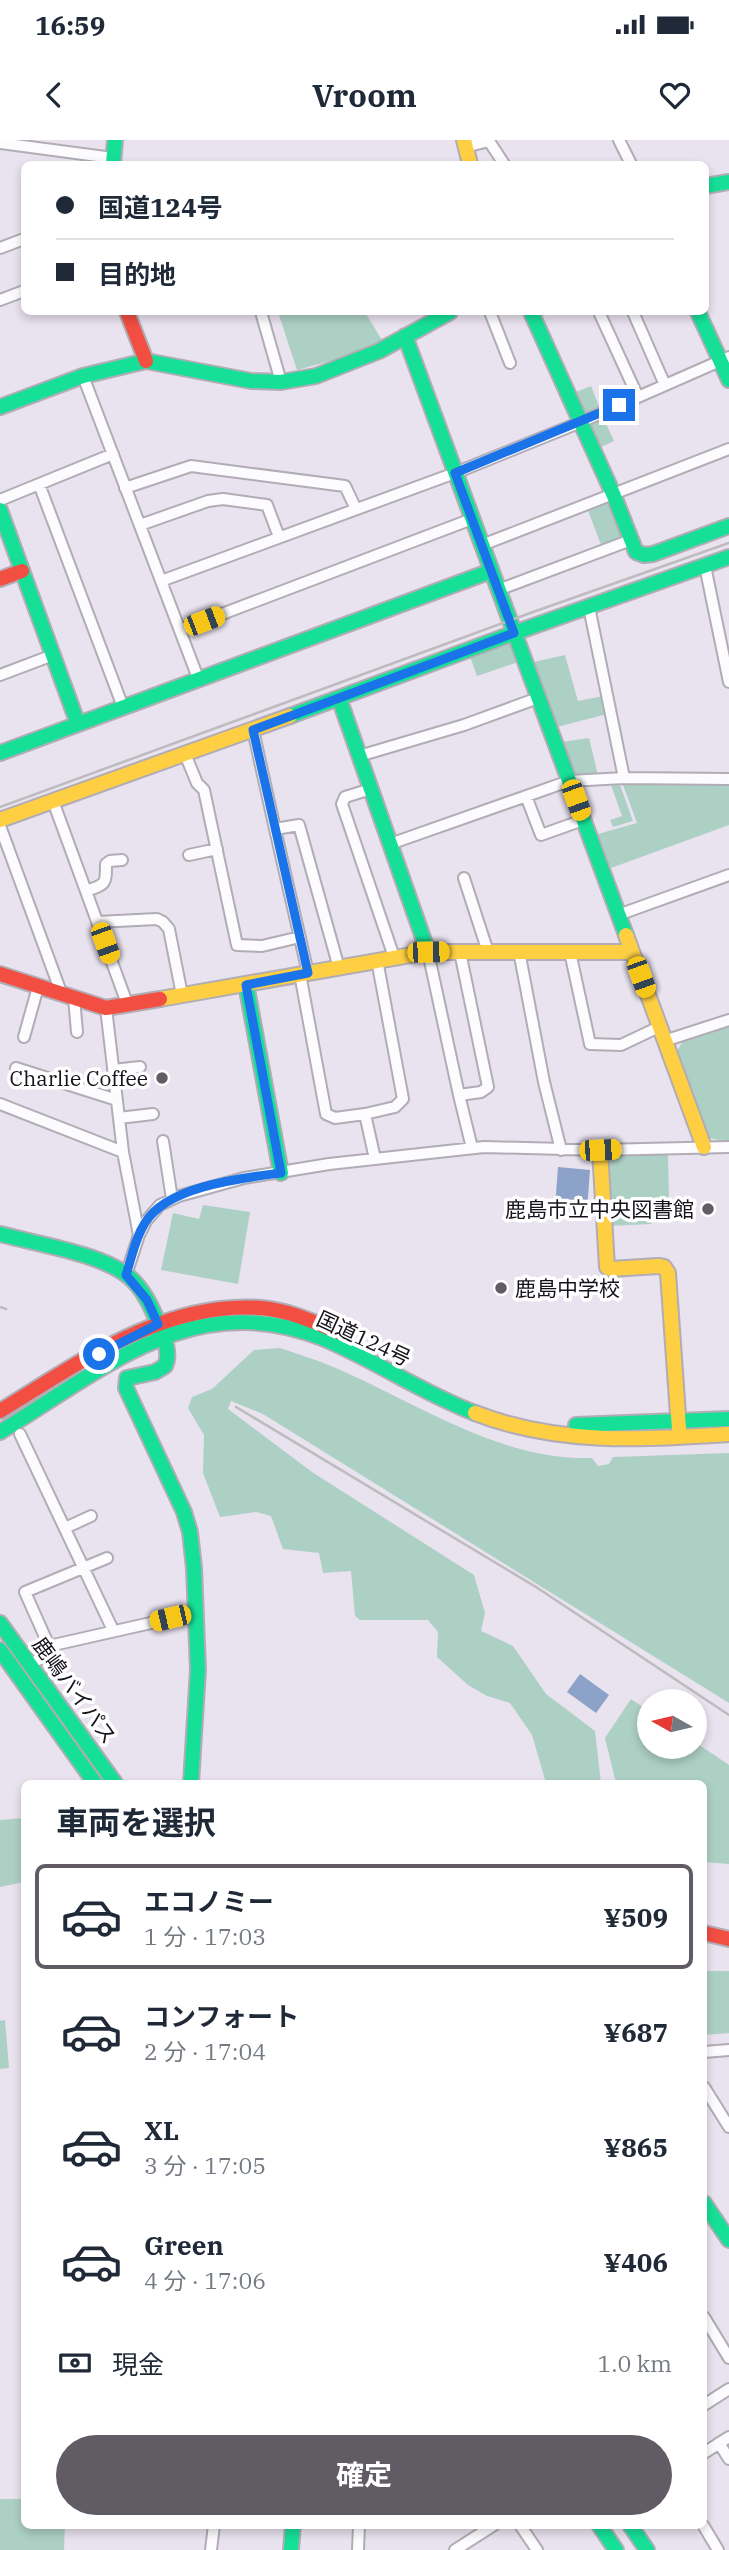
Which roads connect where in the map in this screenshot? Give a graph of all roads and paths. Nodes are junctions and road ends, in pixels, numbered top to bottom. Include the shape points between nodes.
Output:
1 (115, 140) edge
2 (619, 140) edge
3 (0, 143) edge
4 (465, 144) edge
5 (113, 161) edge
6 (469, 161) edge
7 (502, 161) edge
8 (630, 161) edge
9 (729, 182) edge
10 (709, 185) edge
11 (21, 240) edge
12 (0, 247) edge
13 (21, 292) edge
14 (0, 300) edge
15 (128, 315) edge
16 (262, 315) edge
17 (444, 315) edge
18 (491, 315) edge
19 (532, 315) edge
20 (600, 315) edge
21 (634, 315) edge
22 (700, 315) edge
23 (405, 336) junction
24 (724, 358) edge
25 (146, 361) junction
26 (510, 363) dead end
27 (83, 376) junction
28 (729, 380) edge
29 (281, 382) junction
30 (665, 385) junction
31 (638, 397) junction
32 (0, 407) edge
33 (581, 422) junction
34 (729, 449) edge
35 (113, 454) junction
36 (455, 473) junction
37 (39, 484) junction
38 (125, 488) junction
39 (614, 496) junction
40 (0, 499) edge
41 (356, 509) junction
42 (0, 510) edge
43 (472, 519) junction
44 (140, 525) junction
45 (729, 526) edge
46 (279, 537) junction
47 (631, 540) junction
48 (482, 545) junction
49 (729, 558) edge
50 (705, 566) junction
51 (22, 570) junction
52 (491, 571) junction
53 (0, 579) edge
54 (161, 580) junction
55 (498, 590) junction
56 (589, 607) junction
57 (180, 630) junction
58 (514, 633) junction
59 (53, 655) junction
60 (0, 675) edge
61 (198, 678) junction
62 (729, 682) edge
63 (339, 698) junction
64 (538, 698) junction
65 (123, 707) junction
66 (78, 724) junction
67 (253, 730) junction
68 (0, 753) edge
69 (185, 754) junction
70 (359, 756) junction
71 (624, 778) junction
72 (729, 779) edge
73 (569, 781) junction
74 (371, 789) junction
75 (526, 796) junction
76 (53, 801) junction
77 (0, 820) edge
78 (583, 820) junction
79 (0, 826) edge
80 (275, 829) junction
81 (390, 844) junction
82 (217, 849) junction
83 (189, 855) dead end
84 (122, 860) dead end
85 (729, 875) edge
86 (464, 878) dead end
87 (86, 891) junction
88 (618, 915) junction
89 (97, 922) junction
90 (300, 937) junction
91 (488, 951) junction
92 (519, 951) junction
93 (428, 952) junction
94 (460, 952) junction
95 (570, 952) junction
96 (631, 952) junction
97 (394, 957) junction
98 (377, 960) junction
99 (340, 968) junction
100 (304, 973) junction
101 (0, 974) edge
102 (246, 985) junction
103 (38, 987) junction
104 (182, 995) junction
105 (68, 997) junction
106 (128, 1006) junction
107 (106, 1008) junction
108 (729, 1020) edge
109 (77, 1032) dead end
110 (662, 1034) junction
111 (24, 1037) dead end
112 (140, 1067) dead end
113 (16, 1068) dead end
114 (113, 1070) junction
115 (459, 1096) junction
116 (117, 1100) junction
117 (0, 1104) edge
118 (153, 1114) dead end
119 (365, 1114) junction
120 (119, 1118) junction
121 (163, 1141) dead end
122 (704, 1147) junction
123 (729, 1147) edge
124 (472, 1149) junction
125 (561, 1150) junction
126 (600, 1150) junction
127 (123, 1152) junction
128 (375, 1159) junction
129 (281, 1173) junction
130 (172, 1199) junction
131 (0, 1234) edge
132 (139, 1235) junction
133 (126, 1275) junction
134 (160, 1330) junction
135 (0, 1411) edge
136 (729, 1419) edge
137 (679, 1430) junction
138 (0, 1433) edge
139 (729, 1433) edge
140 (20, 1434) dead end
141 (91, 1516) dead end
142 (65, 1528) junction
143 (107, 1558) dead end
144 (84, 1567) junction
145 (195, 1613) junction
146 (0, 1623) edge
147 (112, 1628) dead end
148 (48, 1646) junction
149 (0, 1650) edge
150 (30, 1664) junction
151 (94, 1780) edge
152 (113, 1780) edge
153 (191, 1780) edge
154 (707, 1933) edge
155 (729, 1939) edge
156 (729, 2050) edge
157 (707, 2052) edge
158 (707, 2092) edge
159 (729, 2127) edge
160 (707, 2207) edge
161 (729, 2240) edge
162 (707, 2322) edge
163 (729, 2358) edge
164 (729, 2389) edge
165 (707, 2403) edge
166 (724, 2440) edge
167 (707, 2451) edge
168 (729, 2459) edge
169 (214, 2529) edge
170 (293, 2529) edge
171 (359, 2529) edge
172 (488, 2529) edge
173 (523, 2529) edge
174 (601, 2529) edge
175 (624, 2529) edge
176 (633, 2529) edge
177 (705, 2529) edge
178 (211, 2550) edge
179 (291, 2550) edge
180 (358, 2550) edge
181 (455, 2550) edge
182 (537, 2550) edge
183 (614, 2550) edge
184 (637, 2550) edge
185 (647, 2550) edge
186 (718, 2550) edge

1 - 5 main road
2 - 8 street
3 - 5 street
4 - 6 main road
4 - 7 street via 489,141
9 - 10 main road
11 - 12 street
13 - 14 street
15 - 25 main road
16 - 29 street
17 - 23 main road
18 - 26 street
19 - 33 main road
20 - 31 street
21 - 30 street
22 - 24 main road
23 - 29 main road via 341,367
23 - 36 main road
24 - 28 main road
24 - 30 street
25 - 27 main road
25 - 29 main road via 251,381
27 - 32 main road
27 - 35 street
30 - 31 street
31 - 33 street
33 - 36 street
33 - 39 main road
34 - 39 street
35 - 37 street
35 - 38 street
36 - 41 street
36 - 43 main road
37 - 40 street
37 - 65 street
38 - 41 street via 191,466 345,486
38 - 44 street
39 - 47 main road
39 - 48 street
41 - 46 street
42 - 51 main road
43 - 48 main road
43 - 57 street
44 - 46 street via 223,499 267,505
44 - 54 street
45 - 47 main road via 653,554 636,552
46 - 54 street
47 - 55 street
48 - 52 main road
49 - 50 main road
50 - 56 main road
50 - 62 street
51 - 53 main road
51 - 59 main road
52 - 55 main road
52 - 61 main road
54 - 57 street
55 - 58 main road
56 - 58 main road
56 - 71 street
57 - 61 street
58 - 63 main road
58 - 64 main road
59 - 60 street
59 - 66 main road
61 - 65 main road
63 - 67 main road
63 - 70 main road
64 - 70 street
64 - 73 main road
65 - 66 main road
66 - 68 main road
67 - 69 main road
67 - 80 street
69 - 76 main road
69 - 82 street via 204,790
70 - 74 main road
71 - 72 street
71 - 73 street
73 - 75 street
73 - 78 main road
74 - 81 main road
74 - 97 street via 345,797 342,804
75 - 78 street via 541,835
75 - 81 street
76 - 77 main road
76 - 87 street
78 - 88 main road
79 - 105 street
80 - 90 street
80 - 99 street via 299,825
81 - 93 main road
82 - 83 street
82 - 90 street via 237,945 261,946
84 - 87 street via 106,863 106,881
85 - 88 street
86 - 91 street
87 - 89 street
88 - 96 main road
89 - 104 street via 163,922 169,929
89 - 106 street
90 - 100 street
91 - 92 main road
91 - 94 main road
92 - 95 main road
92 - 125 street
93 - 94 main road
93 - 97 main road
93 - 115 street
94 - 115 street via 488,1087
95 - 96 main road
95 - 110 street via 590,1044 621,1045
96 - 110 main road
97 - 98 main road
98 - 99 main road
98 - 119 street via 402,1099 396,1107
99 - 100 main road
100 - 102 main road
100 - 119 street via 326,1115
101 - 103 main road
102 - 104 main road
102 - 129 main road
103 - 105 main road
103 - 111 street
104 - 106 main road
105 - 107 main road
105 - 109 street
106 - 107 main road
107 - 114 street
108 - 110 street
110 - 122 main road
112 - 114 street
113 - 116 street
114 - 116 street
115 - 124 street
116 - 120 street
117 - 127 street
118 - 120 street
119 - 128 street
120 - 127 street
121 - 130 street
122 - 123 street
122 - 126 street
124 - 125 street
124 - 128 street
125 - 126 street
126 - 137 main road via 607,1266 658,1266 668,1273
127 - 132 street
128 - 129 street
129 - 130 street via 244,1178
130 - 132 street via 156,1210
131 - 133 main road via 106,1264
132 - 133 street
133 - 134 main road via 147,1300
134 - 135 main road, 国道124号 via 117,1343
134 - 137 main road, 国道124号 via 242,1321 289,1327 351,1351 471,1412 570,1437 612,1440
134 - 138 main road, 国道124号
134 - 145 main road via 166,1365 127,1378 126,1388 184,1512 194,1568
136 - 137 main road, 国道124号
137 - 139 main road, 国道124号
140 - 142 street
141 - 142 street
142 - 144 street
143 - 144 street
144 - 147 street
144 - 148 street via 25,1592
145 - 148 street
145 - 153 main road via 198,1670
146 - 150 main road, 鹿嶋バイパス
148 - 150 street via 48,1655
149 - 151 main road, 鹿嶋バイパス
150 - 152 main road, 鹿嶋バイパス
154 - 155 main road
156 - 157 street
158 - 159 street
160 - 161 main road
162 - 163 street
164 - 165 street
166 - 167 street
166 - 168 street
169 - 178 street
170 - 179 main road
171 - 180 street
172 - 181 street
173 - 182 street
174 - 183 main road
175 - 184 main road
176 - 185 main road
177 - 186 street

